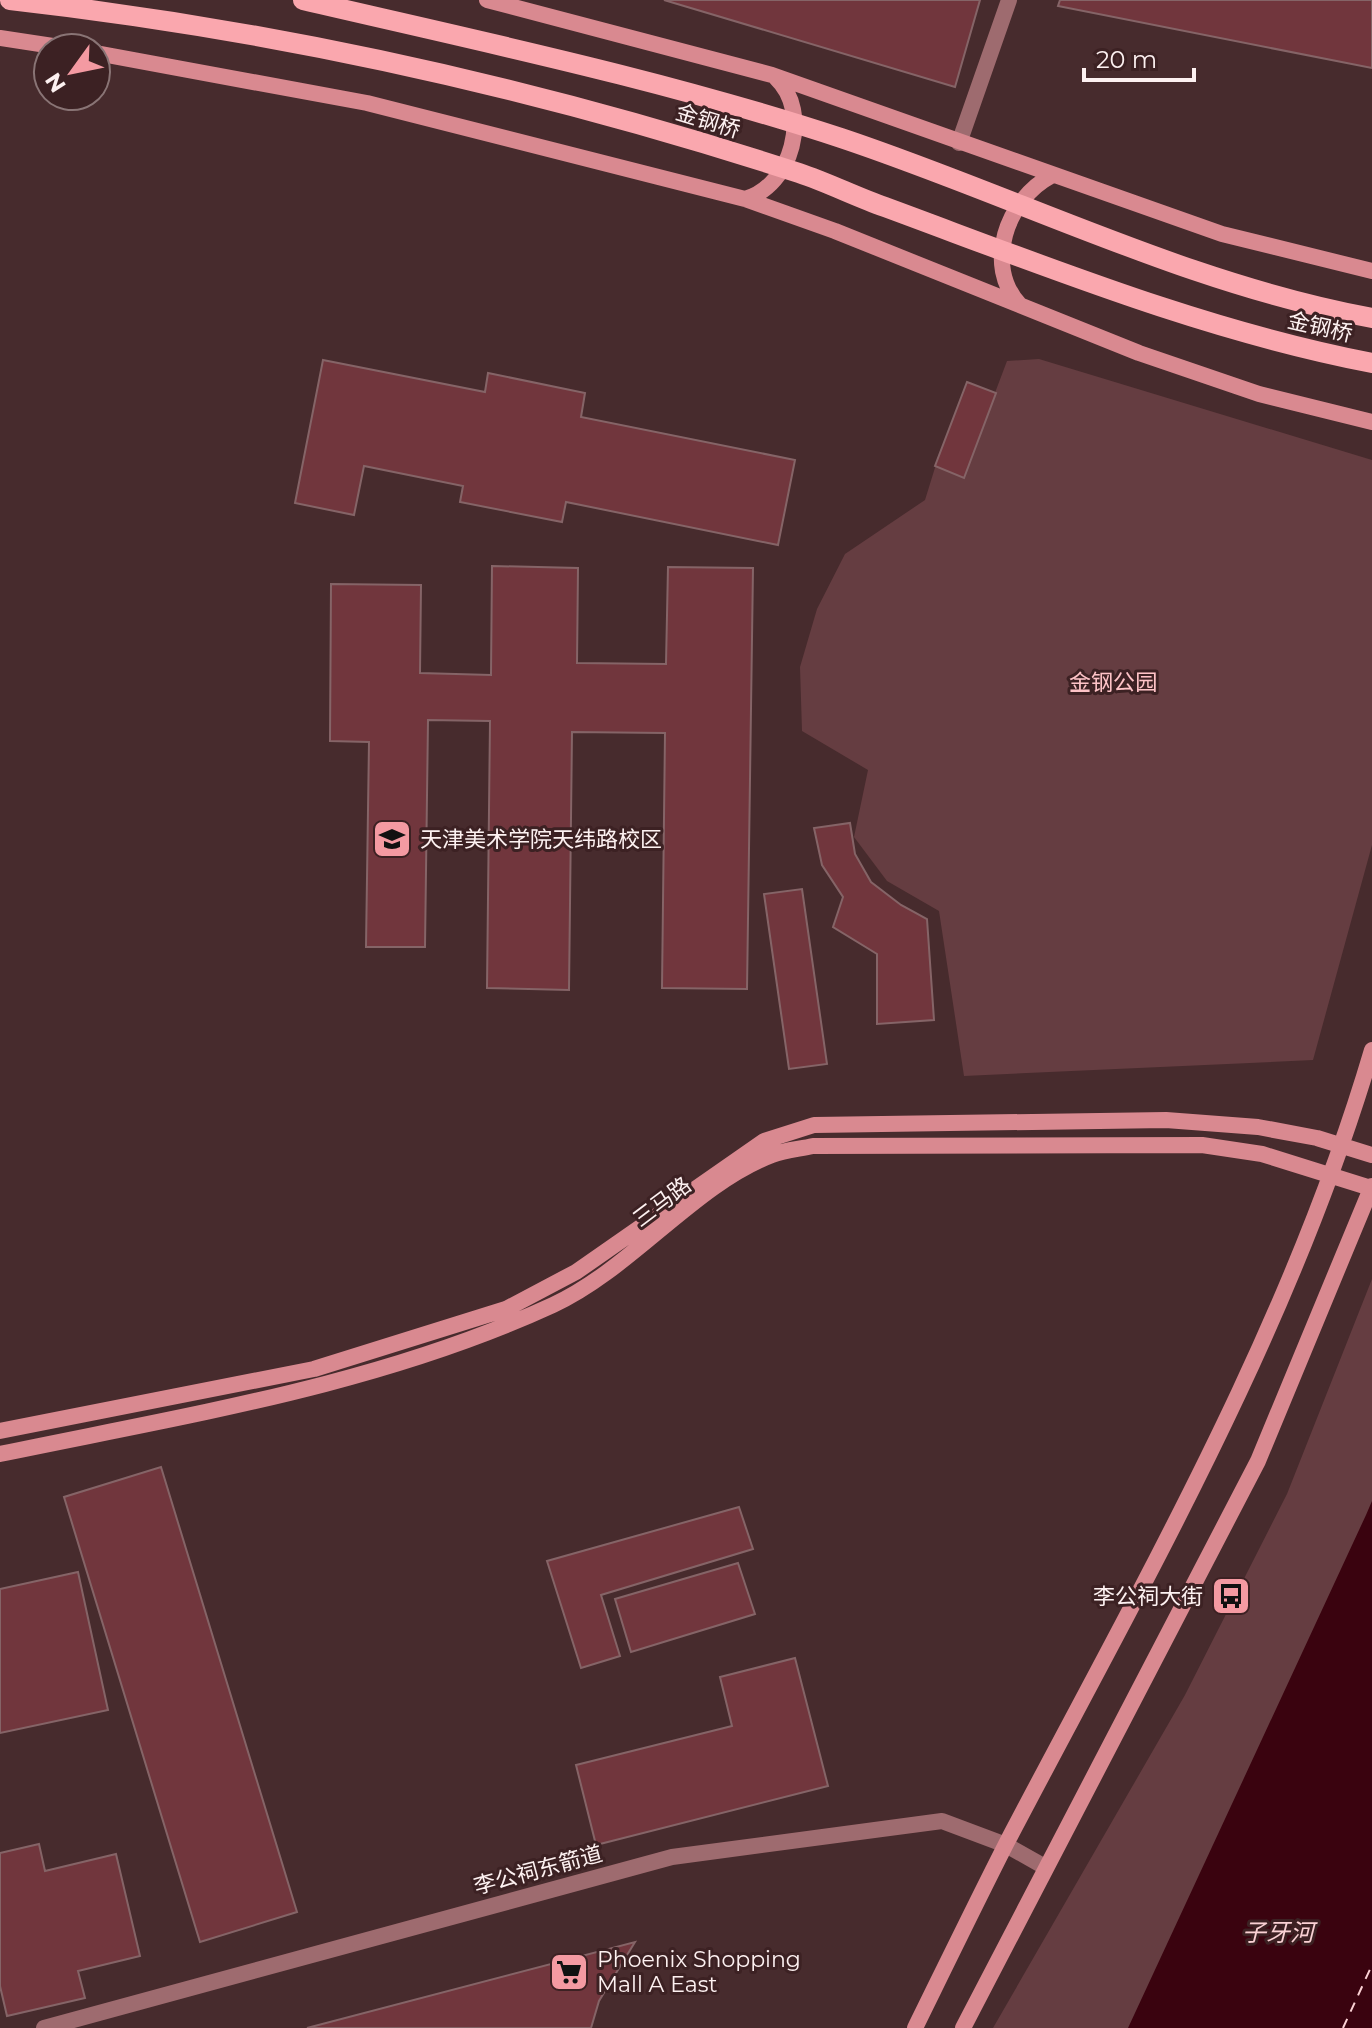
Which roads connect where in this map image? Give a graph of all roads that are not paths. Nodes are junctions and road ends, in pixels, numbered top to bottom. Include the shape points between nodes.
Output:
1 (10, 0) edge
2 (303, 0) edge
3 (487, 0) edge
4 (1009, 0) edge
5 (0, 38) edge
6 (32, 43) edge
7 (112, 56) edge
8 (772, 75) junction
9 (959, 143) junction
10 (1051, 176) junction
11 (745, 199) junction
12 (1372, 271) edge
13 (1022, 307) junction
14 (1372, 318) edge
15 (1372, 363) edge
16 (1372, 422) edge
17 (1372, 1050) edge
18 (1340, 1146) junction
19 (1372, 1155) edge
20 (1331, 1174) junction
21 (1372, 1187) edge
22 (0, 1431) edge
23 (0, 1454) edge
24 (1006, 1845) junction
25 (1045, 1867) junction
26 (44, 2028) edge
27 (915, 2028) edge
28 (963, 2028) edge

1 - 15 main road, 金钢桥, bridge via 129,13 303,45 584,108 802,174 1203,320
2 - 14 main road, 金钢桥, bridge via 559,59 842,138 1194,270
3 - 8 main road
4 - 9 street
5 - 6 main road
7 - 11 main road via 367,103
8 - 9 main road
8 - 11 main road via 792,96 792,138 787,160 768,189
9 - 10 main road
10 - 12 main road via 1222,234
10 - 13 main road via 1025,193 1002,248 1002,275
11 - 13 main road
13 - 16 main road via 1259,394
17 - 18 main road
18 - 19 main road, 三马路
18 - 20 main road
18 - 22 main road, 三马路 via 1258,1127 1166,1120 814,1125 764,1141 576,1272 506,1309 314,1369
20 - 21 main road, 三马路
20 - 23 main road, 三马路 via 1262,1154 1202,1145 813,1146 773,1154 739,1171 595,1281 495,1331 308,1390
20 - 24 main road via 1256,1360
21 - 25 main road via 1258,1461
24 - 25 street, 李公祠东箭道
24 - 26 street, 李公祠东箭道 via 942,1821 672,1857
24 - 27 main road
25 - 28 main road

